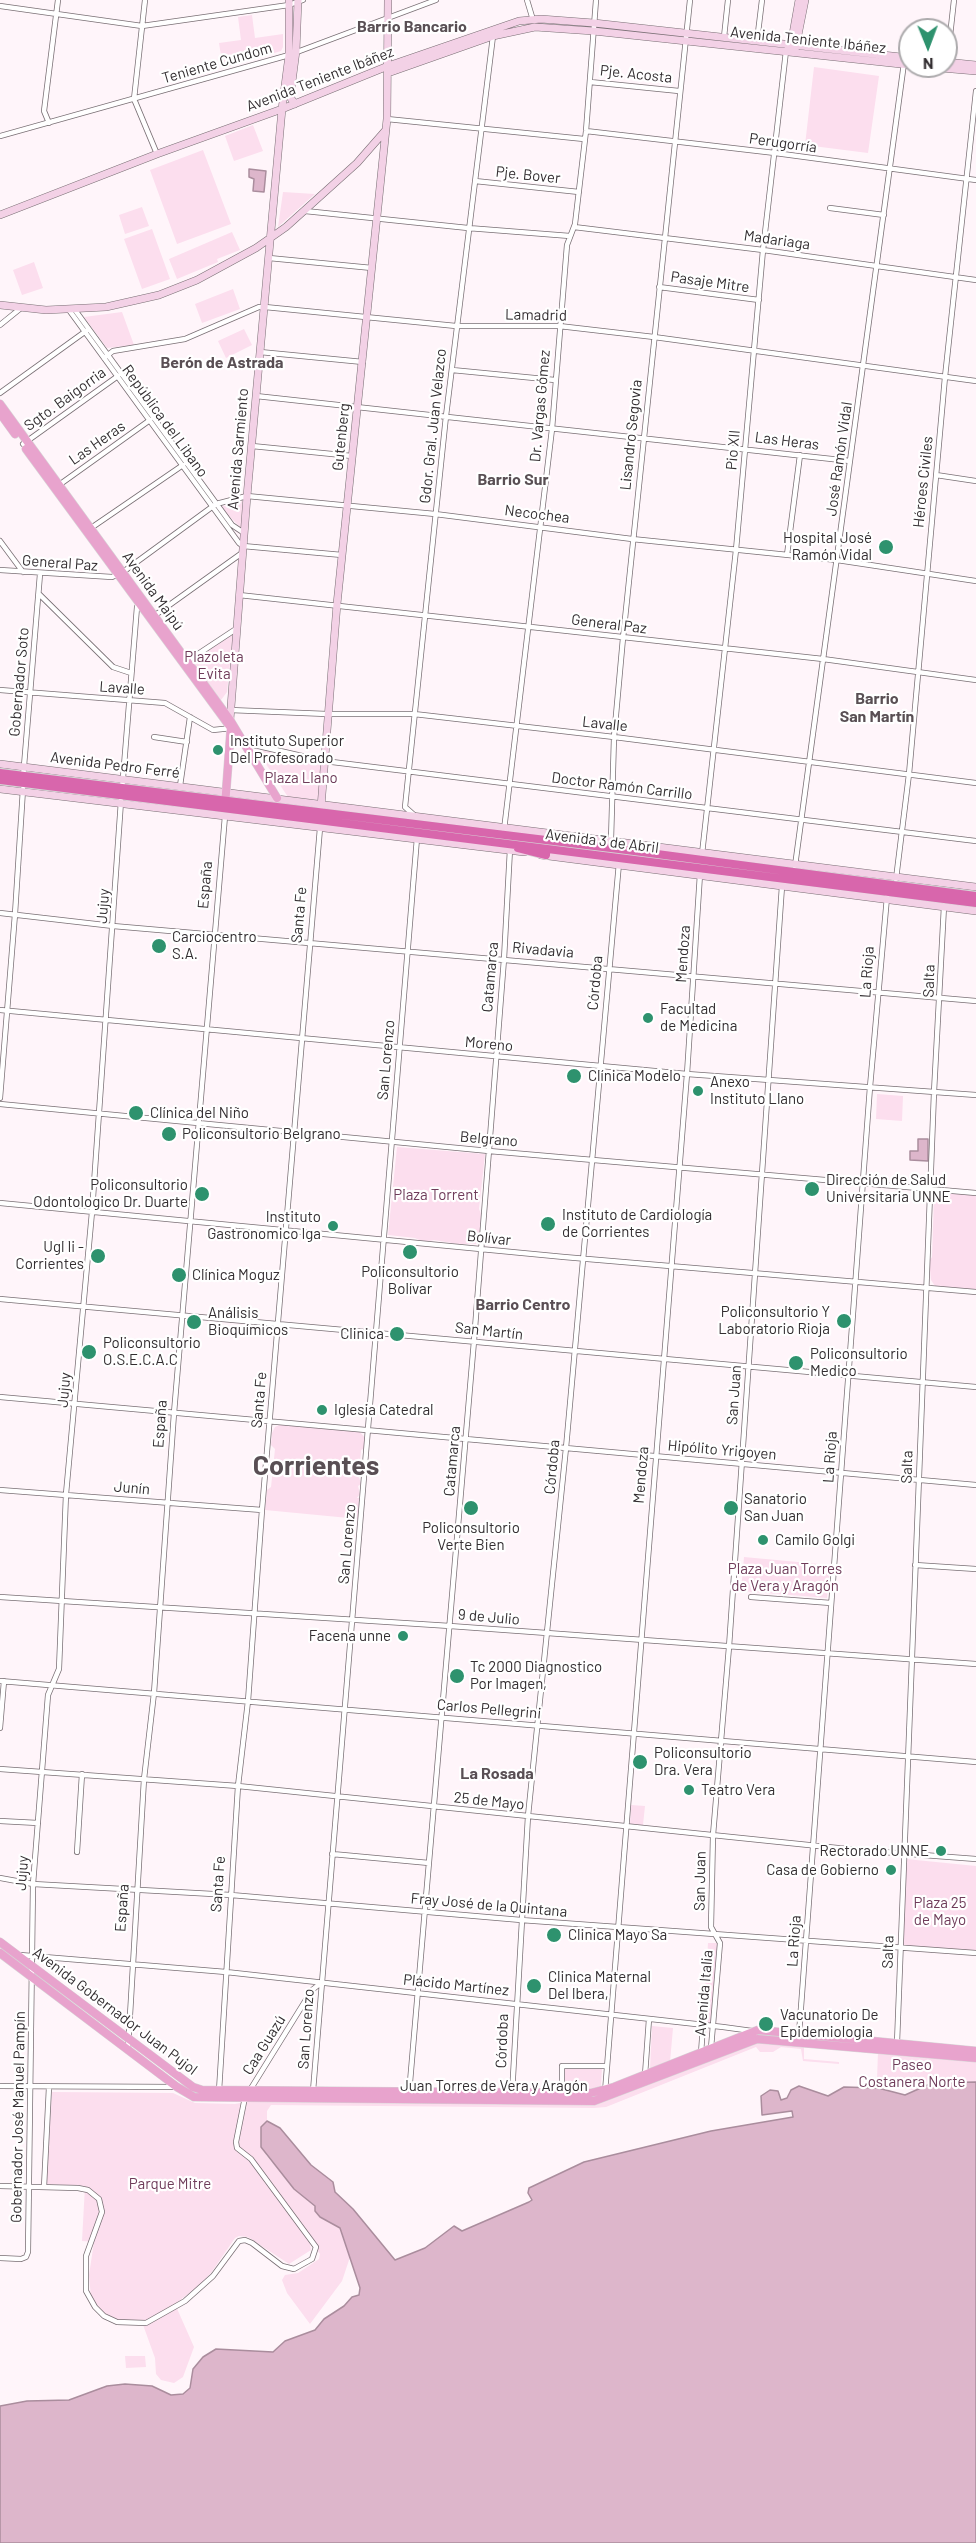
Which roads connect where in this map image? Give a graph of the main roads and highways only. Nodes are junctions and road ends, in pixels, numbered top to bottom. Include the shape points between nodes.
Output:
1 (388, 0) edge
2 (799, 0) edge
3 (805, 0) edge
4 (300, 1) edge
5 (289, 2) edge
6 (534, 23) junction
7 (686, 37) junction
8 (792, 49) junction
9 (293, 53) junction
10 (898, 61) edge
11 (958, 64) edge
12 (976, 65) edge
13 (958, 67) edge
14 (388, 69) junction
15 (976, 71) edge
16 (295, 104) junction
17 (282, 109) junction
18 (386, 131) junction
19 (0, 215) edge
20 (270, 239) junction
21 (0, 305) edge
22 (0, 404) edge
23 (0, 413) edge
24 (25, 442) junction
25 (232, 725) junction
26 (229, 754) junction
27 (0, 764) edge
28 (0, 773) edge
29 (24, 779) junction
30 (266, 779) junction
31 (0, 780) edge
32 (0, 789) edge
33 (122, 791) junction
34 (278, 798) junction
35 (226, 804) junction
36 (321, 816) junction
37 (417, 831) junction
38 (506, 839) junction
39 (546, 855) joint
40 (619, 856) junction
41 (701, 863) junction
42 (792, 871) junction
43 (889, 892) junction
44 (945, 895) junction
45 (976, 899) edge
46 (0, 1942) edge
47 (2, 1955) edge
48 (752, 2031) joint
49 (757, 2038) joint
50 (800, 2038) junction
51 (927, 2051) junction
52 (976, 2051) edge
53 (701, 2057) junction
54 (976, 2058) edge
55 (219, 2094) junction
56 (512, 2097) junction

1 - 14 main road, Gutenberg
2 - 8 main road
3 - 8 main road
4 - 9 main road
5 - 9 main road
6 - 7 main road, Avenida Teniente Ibáñez
6 - 14 main road, Avenida Teniente Ibáñez
6 - 14 main road, Avenida Teniente Ibáñez via 490,30
7 - 8 main road, Avenida Teniente Ibáñez
7 - 8 main road, Avenida Teniente Ibáñez via 724,37
8 - 10 main road, Avenida Teniente Ibáñez
9 - 16 main road via 290,97
9 - 17 main road, Avenida Sarmiento
11 - 12 main road
13 - 15 main road
14 - 16 main road, Avenida Teniente Ibáñez
14 - 18 main road, Gutenberg
16 - 17 main road, Avenida Teniente Ibáñez
17 - 19 main road, Avenida Teniente Ibáñez
17 - 20 main road, Avenida Sarmiento
18 - 20 main road via 357,163
18 - 36 main road, Gutenberg via 337,604
20 - 21 main road via 225,267 177,289 135,302 72,310
20 - 25 main road, Avenida Sarmiento via 236,629
22 - 24 main road, Avenida Maipú
23 - 24 main road, Avenida Maipú
24 - 25 main road, Avenida Maipú
25 - 26 main road, Avenida Sarmiento
25 - 30 main road, Avenida Maipú
26 - 30 main road via 242,748
26 - 35 main road, Avenida Sarmiento
27 - 29 main road, Avenida Pedro Ferré
28 - 29 highway, Avenida Pedro Ferré
29 - 31 highway, Avenida Pedro Ferré
29 - 32 main road, Avenida Pedro Ferré
29 - 33 highway, Avenida Pedro Ferré
29 - 33 main road, Avenida Pedro Ferré
30 - 34 main road, Avenida Maipú
33 - 35 highway, Avenida Pedro Ferré
33 - 35 main road, Avenida Pedro Ferré
33 - 35 main road, Avenida Pedro Ferré via 180,786
34 - 35 main road, Avenida 3 de Abril
34 - 36 main road, Avenida 3 de Abril
35 - 36 highway, Avenida 3 de Abril
35 - 36 main road via 273,822
36 - 37 highway, Avenida 3 de Abril
36 - 37 main road, Avenida 3 de Abril
36 - 38 main road, Avenida 3 de Abril via 413,815
37 - 38 highway, Avenida 3 de Abril
37 - 38 highway, Avenida 3 de Abril via 499,829
38 - 39 highway via 514,848
38 - 40 highway, Avenida 3 de Abril
38 - 41 main road, Avenida 3 de Abril via 611,840
39 - 40 main road, Avenida 3 de Abril
40 - 41 highway, Avenida 3 de Abril
40 - 41 main road, Avenida 3 de Abril
41 - 42 highway, Avenida 3 de Abril
41 - 42 main road, Avenida 3 de Abril
41 - 43 main road, Avenida 3 de Abril via 782,886
42 - 43 highway, Avenida 3 de Abril
42 - 44 main road, Avenida 3 de Abril via 898,876
43 - 44 highway, Avenida 3 de Abril
44 - 45 highway, Avenida 3 de Abril
44 - 45 main road, Avenida 3 de Abril
46 - 55 main road, Avenida Gobernador Juan Pujol via 193,2086
47 - 55 main road, Avenida Gobernador Juan Pujol via 177,2087 194,2097
48 - 50 main road, Plácido Martínez
48 - 53 main road, Juan Torres de Vera y Aragón
49 - 50 main road, Plácido Martínez
49 - 53 main road, Juan Torres de Vera y Aragón via 711,2058
50 - 51 main road, Plácido Martínez via 897,2043
50 - 51 main road, Plácido Martínez via 897,2052
51 - 52 main road, Plácido Martínez
51 - 54 main road, Plácido Martínez
53 - 56 main road, Juan Torres de Vera y Aragón via 591,2093
53 - 56 main road, Juan Torres de Vera y Aragón via 603,2099
55 - 56 main road, Juan Torres de Vera y Aragón

